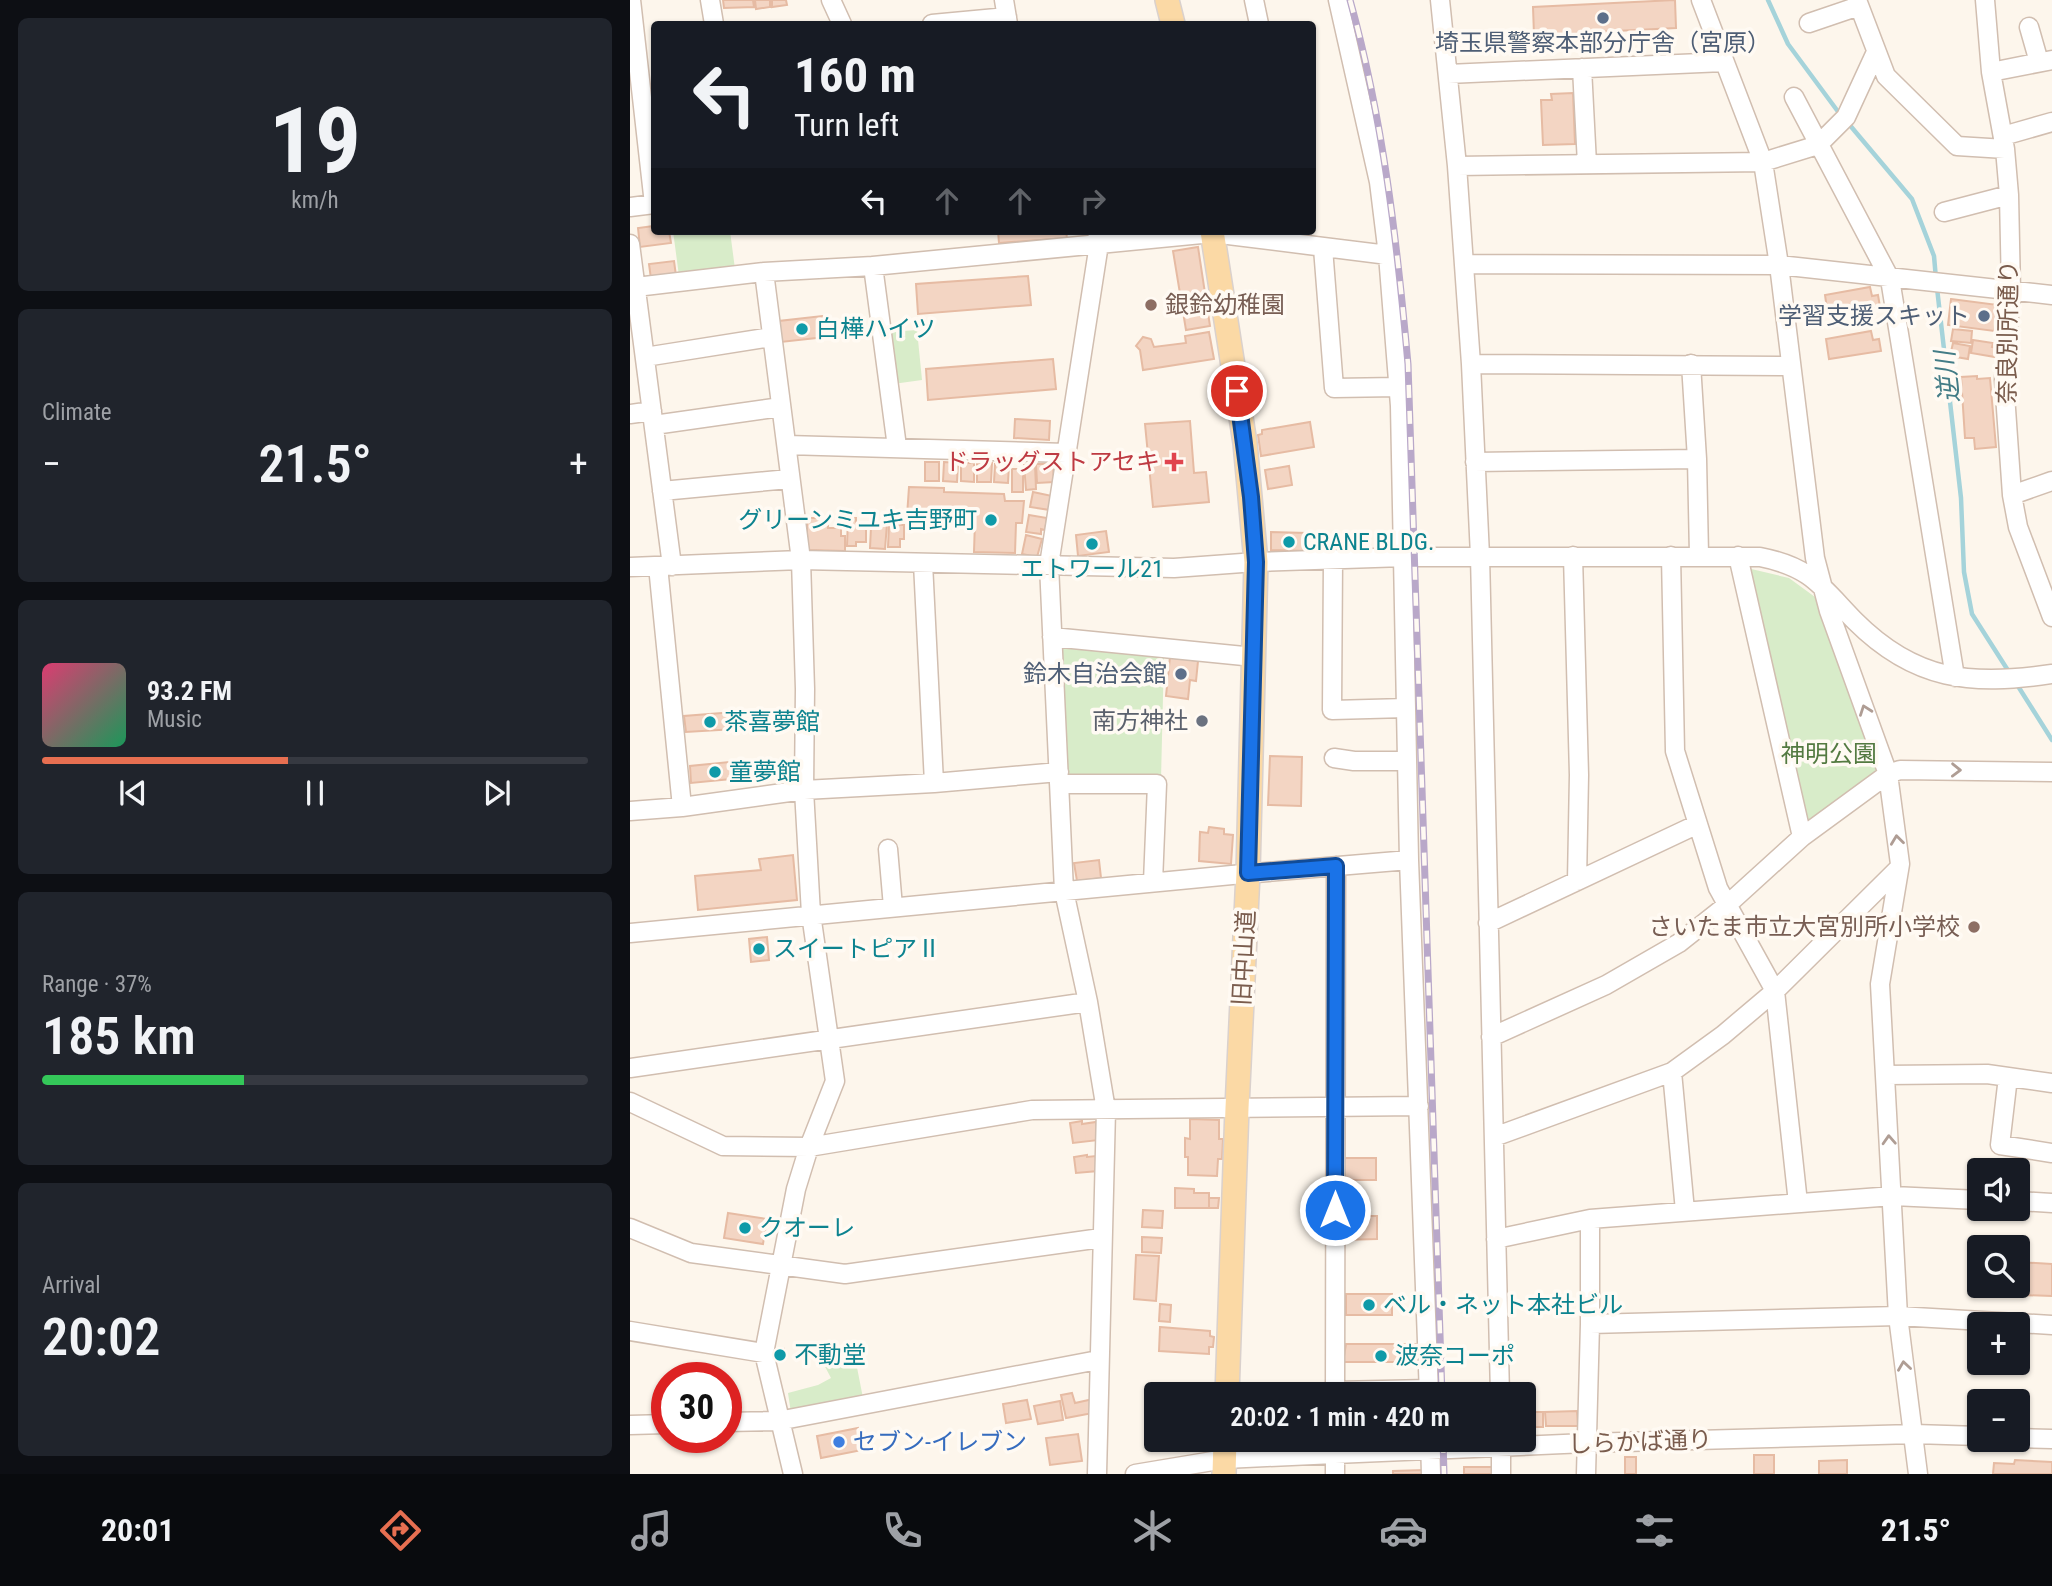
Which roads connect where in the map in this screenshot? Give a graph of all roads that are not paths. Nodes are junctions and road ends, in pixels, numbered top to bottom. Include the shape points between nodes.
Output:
1 (631, 0) edge
2 (710, 0) edge
3 (831, 0) edge
4 (1167, 0) edge
5 (1254, 0) edge
6 (1338, 0) edge
7 (1440, 0) edge
8 (1702, 0) edge
9 (1984, 0) edge
10 (1858, 3) edge
11 (1007, 14) edge
12 (714, 21) edge
13 (841, 21) edge
14 (954, 21) edge
15 (1168, 21) edge
16 (1258, 21) edge
17 (1809, 23) dead end
18 (2029, 27) dead end
19 (1877, 52) junction
20 (2046, 61) edge
21 (1724, 62) junction
22 (1583, 68) junction
23 (1991, 72) junction
24 (1448, 74) junction
25 (642, 95) edge
26 (1794, 97) dead end
27 (2052, 122) edge
28 (2004, 142) junction
29 (1818, 145) junction
30 (1763, 162) junction
31 (1587, 164) junction
32 (1457, 166) junction
33 (651, 177) edge
34 (2009, 194) junction
35 (651, 204) edge
36 (630, 207) edge
37 (1944, 212) dead end
38 (1144, 235) edge
39 (1212, 235) edge
40 (1241, 235) edge
41 (1098, 237) edge
42 (1310, 242) edge
43 (630, 244) edge
44 (1388, 256) junction
45 (1464, 264) junction
46 (1779, 265) junction
47 (873, 266) junction
48 (764, 272) junction
49 (1890, 279) junction
50 (636, 286) junction
51 (2011, 291) junction
52 (2052, 295) edge
53 (634, 312) edge
54 (771, 337) junction
55 (645, 358) junction
56 (1471, 364) junction
57 (1692, 364) junction
58 (1791, 366) junction
59 (1398, 387) junction
60 (781, 407) junction
61 (630, 414) edge
62 (653, 418) junction
63 (787, 445) junction
64 (897, 447) junction
65 (1066, 453) junction
66 (1697, 459) junction
67 (1475, 463) junction
68 (789, 479) junction
69 (2052, 481) edge
70 (662, 491) junction
71 (2012, 495) junction
72 (1699, 555) junction
73 (1480, 556) junction
74 (1573, 556) junction
75 (1671, 556) junction
76 (1738, 556) junction
77 (1404, 557) junction
78 (1334, 559) junction
79 (800, 560) junction
80 (1256, 562) junction
81 (923, 563) junction
82 (1049, 565) junction
83 (665, 566) junction
84 (630, 567) edge
85 (1822, 585) junction
86 (2052, 617) edge
87 (1052, 637) junction
88 (1254, 657) junction
89 (2052, 674) edge
90 (1955, 677) junction
91 (1406, 708) junction
92 (1334, 758) dead end
93 (1407, 761) junction
94 (2052, 772) edge
95 (1888, 774) junction
96 (1059, 778) junction
97 (933, 783) junction
98 (804, 790) junction
99 (682, 807) junction
100 (630, 811) edge
101 (1698, 824) junction
102 (1802, 837) junction
103 (888, 849) dead end
104 (1409, 860) junction
105 (1336, 866) junction
106 (1898, 870) junction
107 (1248, 873) junction
108 (1577, 881) junction
109 (1153, 882) junction
110 (1064, 891) junction
111 (1727, 905) junction
112 (893, 907) junction
113 (811, 914) junction
114 (1488, 923) junction
115 (630, 933) edge
116 (1775, 991) junction
117 (1088, 1002) junction
118 (1491, 1037) junction
119 (829, 1039) junction
120 (630, 1068) edge
121 (1672, 1072) junction
122 (1886, 1074) junction
123 (2008, 1077) junction
124 (2052, 1083) edge
125 (630, 1102) edge
126 (1419, 1106) junction
127 (1335, 1107) junction
128 (1237, 1108) junction
129 (1106, 1110) junction
130 (1494, 1137) junction
131 (809, 1147) junction
132 (2052, 1153) edge
133 (1893, 1196) junction
134 (1967, 1199) edge
135 (2030, 1202) edge
136 (1798, 1203) junction
137 (2052, 1203) edge
138 (1685, 1211) junction
139 (1590, 1219) junction
140 (630, 1228) edge
141 (1101, 1238) junction
142 (1496, 1239) junction
143 (780, 1264) junction
144 (1898, 1316) junction
145 (1590, 1324) junction
146 (2052, 1325) edge
147 (630, 1331) edge
148 (764, 1353) junction
149 (1098, 1360) junction
150 (1227, 1382) edge
151 (1335, 1382) edge
152 (1429, 1382) edge
153 (1500, 1382) edge
154 (778, 1421) junction
155 (742, 1422) edge
156 (651, 1425) edge
157 (630, 1426) edge
158 (1914, 1434) junction
159 (1967, 1436) edge
160 (2030, 1438) edge
161 (2052, 1439) edge
162 (1586, 1443) junction
163 (1536, 1444) edge
164 (1285, 1452) edge
165 (1335, 1452) edge
166 (1431, 1452) edge
167 (1501, 1452) edge
168 (1225, 1458) edge
169 (793, 1474) edge
170 (1097, 1474) edge
171 (1135, 1474) edge
172 (1335, 1474) edge
173 (1432, 1474) edge
174 (1501, 1474) edge
175 (1586, 1474) edge
176 (1918, 1474) edge

1 - 25 street
2 - 12 street
3 - 13 street
4 - 15 main road
5 - 16 street
6 - 44 street via 1379,182
7 - 24 street
8 - 21 street
9 - 23 street, 奈良別所通り
10 - 17 street
10 - 19 street
11 - 14 street
18 - 20 street
19 - 28 street via 1886,76 1957,146
19 - 29 street via 1842,121
20 - 23 street
21 - 22 street
21 - 30 street
22 - 24 street
22 - 31 street
23 - 28 street, 奈良別所通り
24 - 32 street
25 - 33 street
26 - 29 street
27 - 28 street
28 - 34 street, 奈良別所通り
29 - 30 street
29 - 49 street
30 - 31 street
30 - 46 street
31 - 32 street
32 - 45 street
34 - 37 street
34 - 51 street, 奈良別所通り
35 - 36 street
38 - 41 street
39 - 80 main road, 旧中山道 via 1245,443
40 - 42 street
41 - 47 street
41 - 65 street
42 - 44 street
42 - 59 street via 1334,388
43 - 50 street
44 - 59 street
45 - 46 street
45 - 56 street
46 - 49 street
46 - 58 street
47 - 48 street
47 - 64 street
48 - 50 street
48 - 54 street
49 - 51 street
49 - 90 street
50 - 53 street
51 - 52 street
51 - 71 street, 奈良別所通り via 2004,380
53 - 55 street
54 - 55 street
54 - 60 street
55 - 62 street
56 - 57 street
56 - 67 street
57 - 58 street
57 - 66 street
58 - 85 street
59 - 77 street
60 - 62 street
60 - 63 street
61 - 62 street
62 - 70 street
63 - 64 street
63 - 68 street
64 - 65 street
65 - 82 street
66 - 67 street
66 - 72 street
67 - 73 street
68 - 70 street
68 - 79 street
69 - 71 street
70 - 83 street
71 - 86 street, 奈良別所通り via 2018,527
72 - 75 street
72 - 76 street
73 - 74 street
73 - 77 street
73 - 114 street
74 - 75 street
74 - 108 street
75 - 101 street via 1675,751
76 - 85 street via 1777,560 1810,574
76 - 102 street
77 - 78 street
77 - 91 street
78 - 80 street
78 - 91 street via 1332,710
79 - 81 street
79 - 83 street
79 - 98 street
80 - 82 street via 1174,568
80 - 88 main road, 旧中山道
81 - 82 street
81 - 97 street
82 - 87 street
83 - 84 street
83 - 99 street
85 - 90 street via 1885,649 1932,672
95 -> 85 street
87 - 88 street
87 - 96 street
88 - 107 main road, 旧中山道
89 - 90 street via 2003,680
91 - 93 street
92 - 93 street
93 - 104 street
95 -> 94 street via 1900,769
95 - 102 street
106 -> 95 street
96 - 97 street
96 - 109 street via 1157,784
96 - 110 street
97 - 98 street
98 - 99 street
98 - 113 street
99 - 100 street
101 - 108 street
101 - 111 street
102 - 111 street
103 - 112 street
104 - 105 street
104 - 126 street
105 - 107 street
105 - 127 street
106 - 116 street
106 - 122 street via 1880,984
107 - 109 street
107 - 128 main road, 旧中山道
108 - 114 street
109 - 110 street
110 - 112 street
110 - 117 street
111 - 116 street
111 - 118 street via 1679,943 1606,985
112 - 113 street
113 - 115 street
113 - 119 street
114 - 118 street
116 - 121 street
116 - 136 street
117 - 119 street
117 - 129 street
118 - 130 street
119 - 120 street
119 - 131 street via 835,1081
121 - 130 street
121 - 138 street
122 - 123 street
133 -> 122 street
123 - 124 street
123 - 132 street via 2000,1145
125 - 131 street via 723,1146
126 - 127 street
126 - 152 street
127 - 128 street
127 - 151 street
128 - 129 street
128 - 150 main road, 旧中山道
129 - 131 street via 1032,1110
129 - 141 street
130 - 142 street
131 - 143 street
133 - 134 street
133 - 136 street
133 - 144 street
135 - 137 street
136 - 138 street
138 - 139 street
139 - 142 street
139 - 145 street
140 - 143 street via 691,1254
141 - 143 street via 845,1274
141 - 149 street
142 - 153 street
143 - 148 street
144 - 145 street
144 - 146 street
158 -> 144 street
145 - 162 street
147 - 148 street
148 - 154 street
149 - 154 street
149 - 170 street
154 - 155 street
154 - 169 street
156 - 157 street
158 - 159 street, しらかば通り
158 - 162 street, しらかば通り
158 - 176 street
160 - 161 street
162 - 163 street, しらかば通り
162 - 175 street
164 - 168 street, しらかば通り
165 - 172 street
166 - 173 street
167 - 174 street
168 - 171 street, しらかば通り

